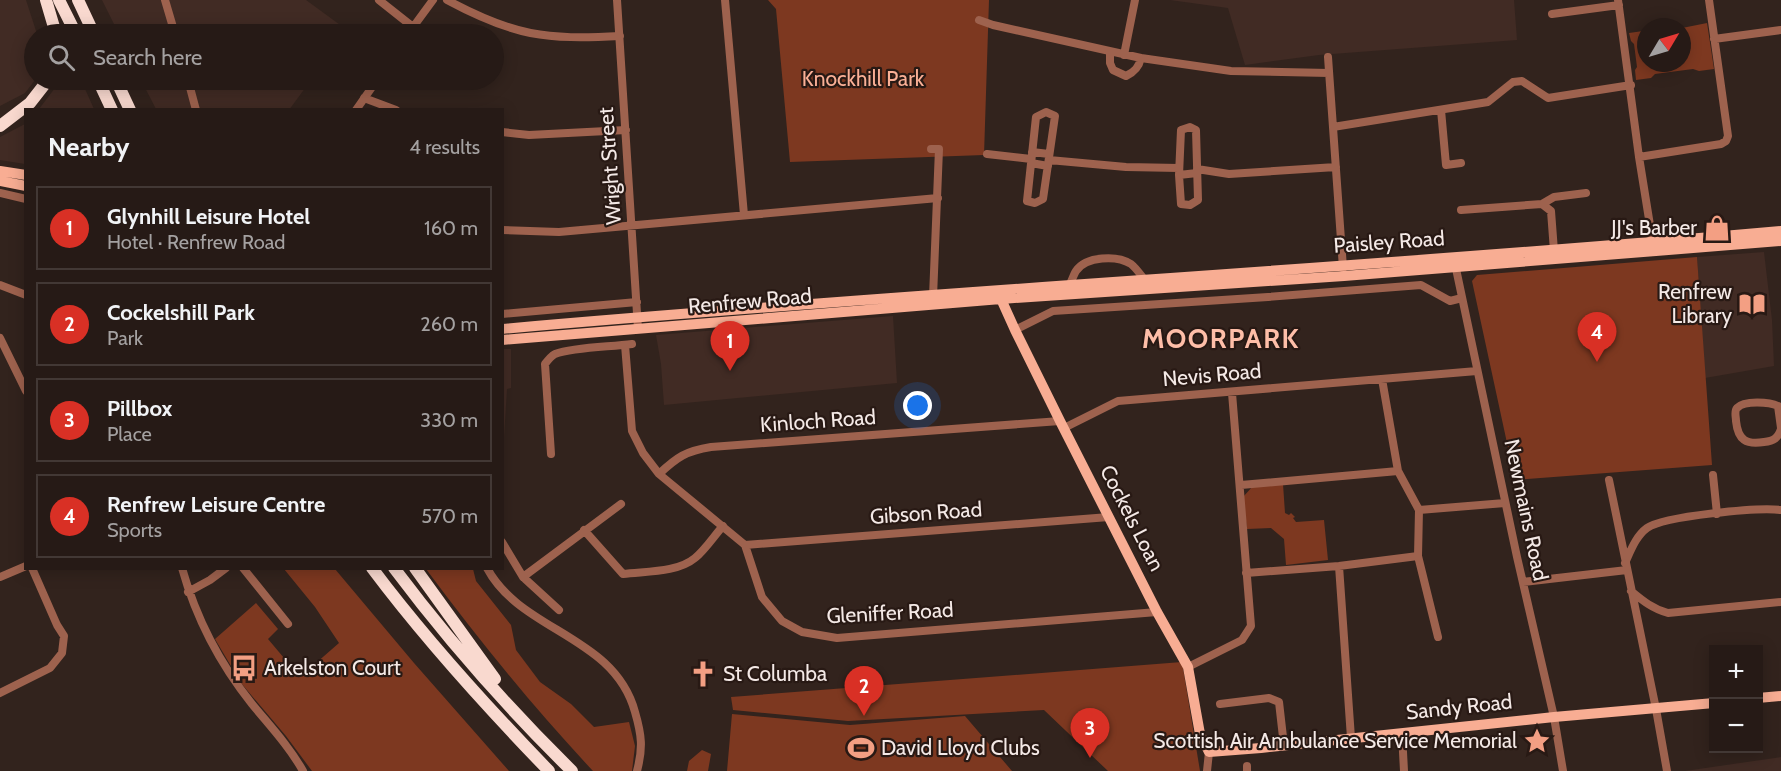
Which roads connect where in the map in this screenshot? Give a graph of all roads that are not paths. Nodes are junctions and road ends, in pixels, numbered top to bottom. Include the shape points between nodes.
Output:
1 (46, 0) edge
2 (59, 0) edge
3 (78, 0) edge
4 (165, 0) edge
5 (379, 0) edge
6 (433, 0) edge
7 (447, 0) edge
8 (617, 0) edge
9 (725, 0) edge
10 (1136, 0) edge
11 (1708, 0) edge
12 (1619, 3) edge
13 (1552, 14) dead end
14 (979, 20) dead end
15 (53, 24) edge
16 (71, 24) edge
17 (89, 24) edge
18 (172, 24) edge
19 (409, 24) edge
20 (415, 24) edge
21 (497, 24) edge
22 (504, 27) edge
23 (1781, 30) edge
24 (620, 36) junction
25 (1714, 39) junction
26 (1110, 52) junction
27 (1124, 55) junction
28 (1328, 57) dead end
29 (1141, 58) junction
30 (1329, 73) junction
31 (1630, 85) junction
32 (40, 90) edge
33 (103, 90) edge
34 (121, 90) edge
35 (191, 90) edge
36 (370, 90) edge
37 (364, 98) junction
38 (111, 108) edge
39 (129, 108) edge
40 (195, 108) edge
41 (357, 108) edge
42 (391, 108) edge
43 (1441, 111) junction
44 (0, 126) edge
45 (1334, 127) junction
46 (626, 130) junction
47 (504, 132) edge
48 (931, 149) dead end
49 (987, 154) dead end
50 (1640, 157) junction
51 (1031, 158) junction
52 (1049, 160) junction
53 (1461, 163) dead end
54 (1336, 167) junction
55 (1180, 168) junction
56 (1197, 168) junction
57 (0, 171) edge
58 (24, 175) edge
59 (0, 181) edge
60 (24, 186) edge
61 (1586, 193) dead end
62 (0, 194) edge
63 (938, 198) junction
64 (24, 199) edge
65 (1542, 204) junction
66 (1461, 210) dead end
67 (744, 215) junction
68 (632, 224) junction
69 (504, 230) edge
70 (1781, 231) edge
71 (1781, 241) edge
72 (1651, 242) junction
73 (1554, 251) junction
74 (1661, 251) junction
75 (1455, 262) junction
76 (1344, 270) junction
77 (1144, 279) junction
78 (1070, 284) junction
79 (0, 285) edge
80 (24, 294) edge
81 (1000, 294) junction
82 (1462, 298) junction
83 (933, 300) junction
84 (637, 302) junction
85 (504, 314) edge
86 (638, 318) junction
87 (504, 329) edge
88 (638, 329) junction
89 (1015, 330) junction
90 (0, 338) edge
91 (504, 340) edge
92 (1477, 371) junction
93 (1382, 379) junction
94 (24, 387) edge
95 (1232, 393) junction
96 (1780, 405) edge
97 (1062, 424) junction
98 (1781, 428) edge
99 (551, 454) dead end
100 (1398, 471) junction
101 (659, 474) junction
102 (1713, 475) dead end
103 (1609, 480) dead end
104 (1241, 485) junction
105 (1505, 503) junction
106 (621, 504) dead end
107 (1419, 510) junction
108 (1781, 510) edge
109 (1717, 514) junction
110 (1109, 517) junction
111 (723, 526) junction
112 (584, 530) junction
113 (504, 545) edge
114 (745, 545) junction
115 (1418, 556) junction
116 (1339, 566) junction
117 (1626, 566) junction
118 (0, 567) edge
119 (24, 567) edge
120 (33, 570) edge
121 (182, 570) edge
122 (223, 570) edge
123 (245, 570) edge
124 (367, 570) edge
125 (374, 570) edge
126 (396, 570) edge
127 (416, 570) edge
128 (488, 570) edge
129 (1246, 573) junction
130 (2, 576) edge
131 (523, 577) junction
132 (1523, 582) junction
133 (1632, 591) junction
134 (188, 592) junction
135 (1781, 602) edge
136 (559, 610) dead end
137 (1157, 612) junction
138 (288, 624) dead end
139 (1438, 637) dead end
140 (1188, 667) junction
141 (455, 669) junction
142 (0, 693) edge
143 (1781, 696) edge
144 (1763, 698) edge
145 (1709, 703) edge
146 (1220, 704) dead end
147 (1656, 709) junction
148 (1554, 717) junction
149 (1402, 732) junction
150 (1350, 738) junction
151 (1284, 746) junction
152 (549, 748) junction
153 (1209, 752) junction
154 (303, 771) edge
155 (549, 771) edge
156 (572, 771) edge
157 (637, 771) edge
158 (1206, 771) edge
159 (1404, 771) edge
160 (1563, 771) edge
161 (1667, 771) edge

1 - 15 highway
2 - 16 highway
3 - 17 highway
4 - 18 street
5 - 19 street
6 - 20 street
7 - 21 street
8 - 24 street, Wright Street
9 - 67 street
10 - 27 street
11 - 25 street
12 - 13 street
12 - 31 street
14 - 26 street
22 - 24 street via 557,38
23 - 25 street
24 - 46 street, Wright Street
25 - 50 street via 1726,141
26 - 27 street
26 - 29 street via 1113,70 1126,76 1139,66
27 - 29 street
28 - 30 street
29 - 30 street via 1231,71
30 - 45 street
31 - 43 street via 1548,98 1522,81 1514,82 1488,102
31 - 50 street
32 - 44 highway
33 - 38 highway
34 - 39 highway
35 - 40 street
36 - 37 street
37 - 41 street
37 - 42 street
43 - 45 street
43 - 53 street via 1446,165
45 - 54 street
46 - 47 street via 529,135
46 - 68 street, Wright Street
48 - 63 street via 939,149
49 - 51 street
50 - 72 street
51 - 52 street
51 - 52 street via 1027,201 1035,203 1043,199
51 - 52 street via 1036,117 1046,112 1055,117
52 - 55 street
54 - 56 street via 1229,174
54 - 76 street
55 - 56 street
55 - 56 street
55 - 56 street via 1181,204 1190,205 1198,200
55 - 56 street via 1181,130 1190,127 1196,130
57 - 58 main road
59 - 60 main road
61 - 65 street via 1554,197
62 - 64 street
63 - 67 street
63 - 83 street
65 - 66 street
65 - 73 street via 1551,211
67 - 68 street
68 - 69 street via 559,232
68 - 84 street, Wright Street
70 - 72 main road, Paisley Road
71 - 74 main road, Paisley Road
72 - 73 main road, Paisley Road
72 - 74 street
73 - 75 main road, Paisley Road
74 - 75 main road, Paisley Road
75 - 76 main road, Paisley Road
75 - 82 street, Newmains Road
76 - 77 main road, Paisley Road
76 - 81 main road, Paisley Road
77 - 78 main road, Paisley Road
77 - 78 street via 1131,265 1110,258 1082,265
78 - 81 main road, Paisley Road
79 - 80 street
81 - 83 main road, Renfrew Road
81 - 89 main road, Cockels Loan
82 - 89 street via 1450,301 1421,285 1053,311
82 - 92 street, Newmains Road
83 - 86 main road, Renfrew Road
83 - 88 main road, Renfrew Road
84 - 85 street
84 - 86 street, Wright Street
86 - 87 main road, Renfrew Road
86 - 88 street, Wright Street
88 - 91 main road, Renfrew Road
89 - 97 main road, Cockels Loan
90 - 94 street
92 - 93 street, Nevis Road
92 - 105 street, Newmains Road
93 - 95 street, Nevis Road
93 - 100 street
95 - 97 street, Nevis Road via 1118,401
95 - 104 street
96 - 98 street
96 - 98 street via 1743,404 1736,411 1737,432 1751,443 1772,441
97 - 101 street, Kinloch Road via 694,449 678,456
97 - 110 main road, Cockels Loan
99 - 101 street via 545,364 557,354 628,345 632,431
100 - 104 street
100 - 107 street
101 - 111 street
102 - 109 street
103 - 117 street
104 - 129 street
105 - 107 street
105 - 132 street, Newmains Road
106 - 112 street
107 - 115 street
108 - 109 street
109 - 117 street via 1655,523 1636,539
110 - 114 street, Gibson Road
110 - 137 main road, Cockels Loan
111 - 112 street via 695,558 683,565 623,574
111 - 114 street
112 - 131 street
113 - 131 street
114 - 137 street, Gleniffer Road via 762,597 782,621 802,633 837,638
115 - 116 street
115 - 139 street
116 - 129 street
116 - 150 street
117 - 132 street
117 - 133 street
118 - 130 street
119 - 130 street
120 - 142 street via 64,636 62,652 50,668
121 - 134 street
122 - 134 street
123 - 138 street
124 - 141 highway
125 - 141 highway
126 - 152 highway via 452,641
127 - 152 highway
128 - 157 street via 510,598 576,640 619,679 638,723 642,750
129 - 140 street via 1251,626 1242,640
131 - 136 street
132 - 148 street, Newmains Road
133 - 135 street via 1643,602 1668,613
133 - 147 street
134 - 154 street via 210,642 234,680
137 - 140 main road, Cockels Loan
140 - 153 main road, Cockels Loan via 1200,734
141 - 155 highway
143 - 144 main road
145 - 147 main road, Sandy Road
146 - 151 street via 1269,698 1279,702
147 - 148 main road, Sandy Road
147 - 161 street
148 - 149 main road, Sandy Road
148 - 160 street, Newmains Road
149 - 150 main road, Sandy Road
149 - 159 street
150 - 151 main road, Sandy Road
151 - 153 main road, Sandy Road
152 - 156 highway
153 - 158 street

